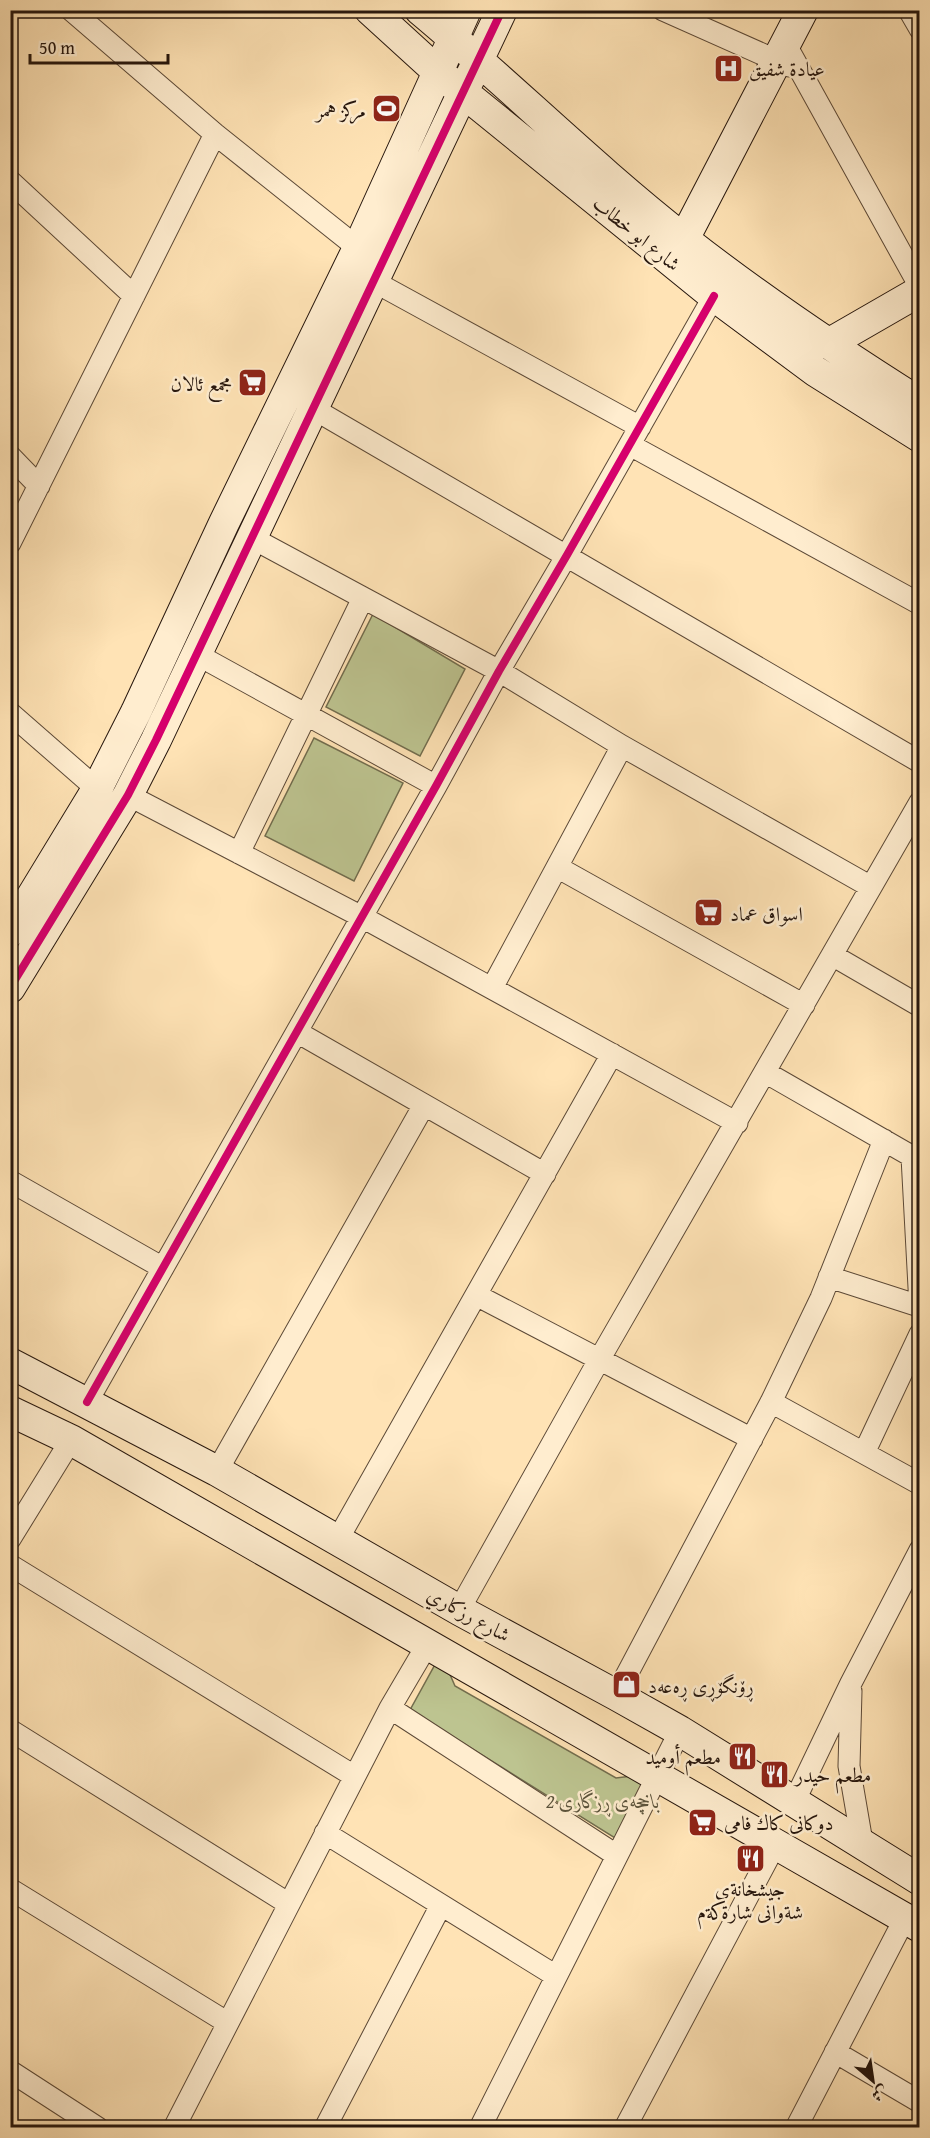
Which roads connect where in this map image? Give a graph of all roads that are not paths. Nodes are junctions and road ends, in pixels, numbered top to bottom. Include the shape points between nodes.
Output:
1 (71, 10) edge
2 (370, 10) edge
3 (420, 10) edge
4 (466, 10) edge
5 (502, 10) edge
6 (663, 10) edge
7 (803, 10) edge
8 (909, 10) edge
9 (920, 29) edge
10 (453, 38) junction
11 (788, 59) junction
12 (477, 62) junction
13 (438, 72) junction
14 (464, 93) junction
15 (215, 134) junction
16 (10, 181) edge
17 (684, 239) junction
18 (358, 248) junction
19 (373, 281) junction
20 (920, 287) edge
21 (920, 291) edge
22 (134, 296) junction
23 (714, 296) junction
24 (828, 344) junction
25 (920, 403) edge
26 (312, 408) junction
27 (640, 427) junction
28 (920, 437) edge
29 (630, 445) junction
30 (10, 456) edge
31 (39, 486) junction
32 (252, 538) junction
33 (10, 543) edge
34 (567, 555) junction
35 (363, 598) junction
36 (920, 604) edge
37 (196, 654) junction
38 (499, 671) junction
39 (10, 713) edge
40 (307, 715) junction
41 (622, 746) junction
42 (920, 762) edge
43 (436, 786) junction
44 (97, 789) junction
45 (128, 795) junction
46 (920, 802) edge
47 (240, 853) junction
48 (51, 866) junction
49 (557, 867) junction
50 (76, 883) junction
51 (871, 887) junction
52 (362, 916) junction
53 (10, 932) edge
54 (832, 955) junction
55 (10, 988) edge
56 (492, 988) junction
57 (804, 1005) junction
58 (920, 1006) edge
59 (297, 1032) junction
60 (612, 1054) junction
61 (765, 1072) junction
62 (424, 1105) junction
63 (737, 1123) junction
64 (884, 1140) junction
65 (916, 1159) edge
66 (545, 1174) junction
67 (10, 1181) edge
68 (163, 1268) junction
69 (829, 1277) junction
70 (476, 1295) junction
71 (920, 1306) edge
72 (920, 1334) edge
73 (599, 1360) junction
74 (10, 1363) edge
75 (87, 1402) junction
76 (771, 1402) junction
77 (10, 1411) edge
78 (752, 1439) junction
79 (71, 1440) junction
80 (864, 1453) junction
81 (217, 1471) junction
82 (920, 1484) edge
83 (10, 1539) edge
84 (338, 1539) junction
85 (920, 1550) edge
86 (10, 1565) edge
87 (459, 1610) junction
88 (427, 1645) junction
89 (851, 1683) junction
90 (616, 1695) junction
91 (390, 1708) junction
92 (10, 1731) edge
93 (680, 1731) junction
94 (656, 1774) junction
95 (354, 1776) junction
96 (794, 1802) junction
97 (325, 1833) junction
98 (862, 1842) junction
99 (775, 1845) junction
100 (616, 1856) junction
101 (918, 1875) edge
102 (10, 1890) edge
103 (289, 1904) junction
104 (441, 1905) junction
105 (913, 1922) edge
106 (555, 1976) junction
107 (228, 2023) junction
108 (835, 2052) junction
109 (10, 2071) edge
110 (920, 2102) edge
111 (98, 2127) edge
112 (174, 2127) edge
113 (326, 2127) edge
114 (480, 2127) edge
115 (625, 2127) edge
116 (796, 2127) edge

1 - 15 street
2 - 13 street, شارع ابو خطاب
3 - 10 street, شارع ابو خطاب
4 - 10 street
5 - 12 street
6 - 11 street
7 - 11 street
8 - 9 street
10 - 12 street, شارع ابو خطاب
10 - 13 street
11 - 17 street
11 - 20 street
12 - 14 street
12 - 17 street, شارع ابو خطاب
13 - 14 street, شارع ابو خطاب
13 - 18 street
14 - 19 street
14 - 23 street, شارع ابو خطاب
15 - 18 street
15 - 22 street
16 - 22 street
17 - 24 street, شارع ابو خطاب
18 - 44 street
19 - 26 street
19 - 27 street
21 - 24 street
22 - 31 street
23 - 27 street
23 - 28 street, شارع ابو خطاب via 816,371
24 - 25 street, شارع ابو خطاب
26 - 32 street
26 - 34 street
27 - 29 street
29 - 34 street
29 - 36 street
30 - 31 street
31 - 33 street
32 - 35 street
32 - 37 street
34 - 38 street
34 - 42 street
35 - 38 street
35 - 40 street
37 - 40 street
37 - 45 street
38 - 41 street
38 - 43 street
39 - 44 street
40 - 43 street
40 - 47 street
41 - 49 street
41 - 51 street
43 - 52 street
44 - 48 street
45 - 47 street
45 - 50 street
46 - 51 street
47 - 52 street
48 - 50 street
48 - 53 street
49 - 56 street
49 - 57 street
50 - 55 street
51 - 54 street
52 - 56 street
52 - 59 street
54 - 57 street
54 - 58 street
56 - 60 street
57 - 61 street
59 - 62 street
59 - 68 street
60 - 63 street
60 - 66 street
61 - 63 street
61 - 64 street
62 - 66 street
62 - 81 street
63 - 73 street
64 - 65 street
64 - 69 street
65 - 71 street
66 - 70 street
67 - 68 street
68 - 75 street
69 - 71 street
69 - 76 street
70 - 73 street
70 - 84 street
72 - 80 street
73 - 78 street
73 - 87 street
74 - 75 street, شارع رزكاري
75 - 81 street, شارع رزكاري
76 - 78 street
76 - 80 street
77 - 79 street
78 - 90 street
79 - 83 street
79 - 88 street
80 - 82 street
81 - 84 street, شارع رزكاري
84 - 87 street, شارع رزكاري
85 - 89 street
86 - 95 street
87 - 90 street, شارع رزكاري
88 - 91 street
88 - 94 street
89 - 96 street
89 - 98 street via 849,1766
90 - 93 street, شارع رزكاري
91 - 95 street
91 - 100 street
92 - 103 street
93 - 94 street
93 - 96 street, شارع رزكاري
94 - 99 street
94 - 100 street
95 - 97 street
96 - 98 street, شارع رزكاري
97 - 103 street
97 - 104 street
98 - 101 street, شارع رزكاري
99 - 105 street
99 - 115 street
100 - 106 street
102 - 107 street
103 - 107 street
104 - 106 street
104 - 113 street
105 - 108 street
106 - 114 street
107 - 112 street
108 - 110 street
108 - 116 street
109 - 111 street

